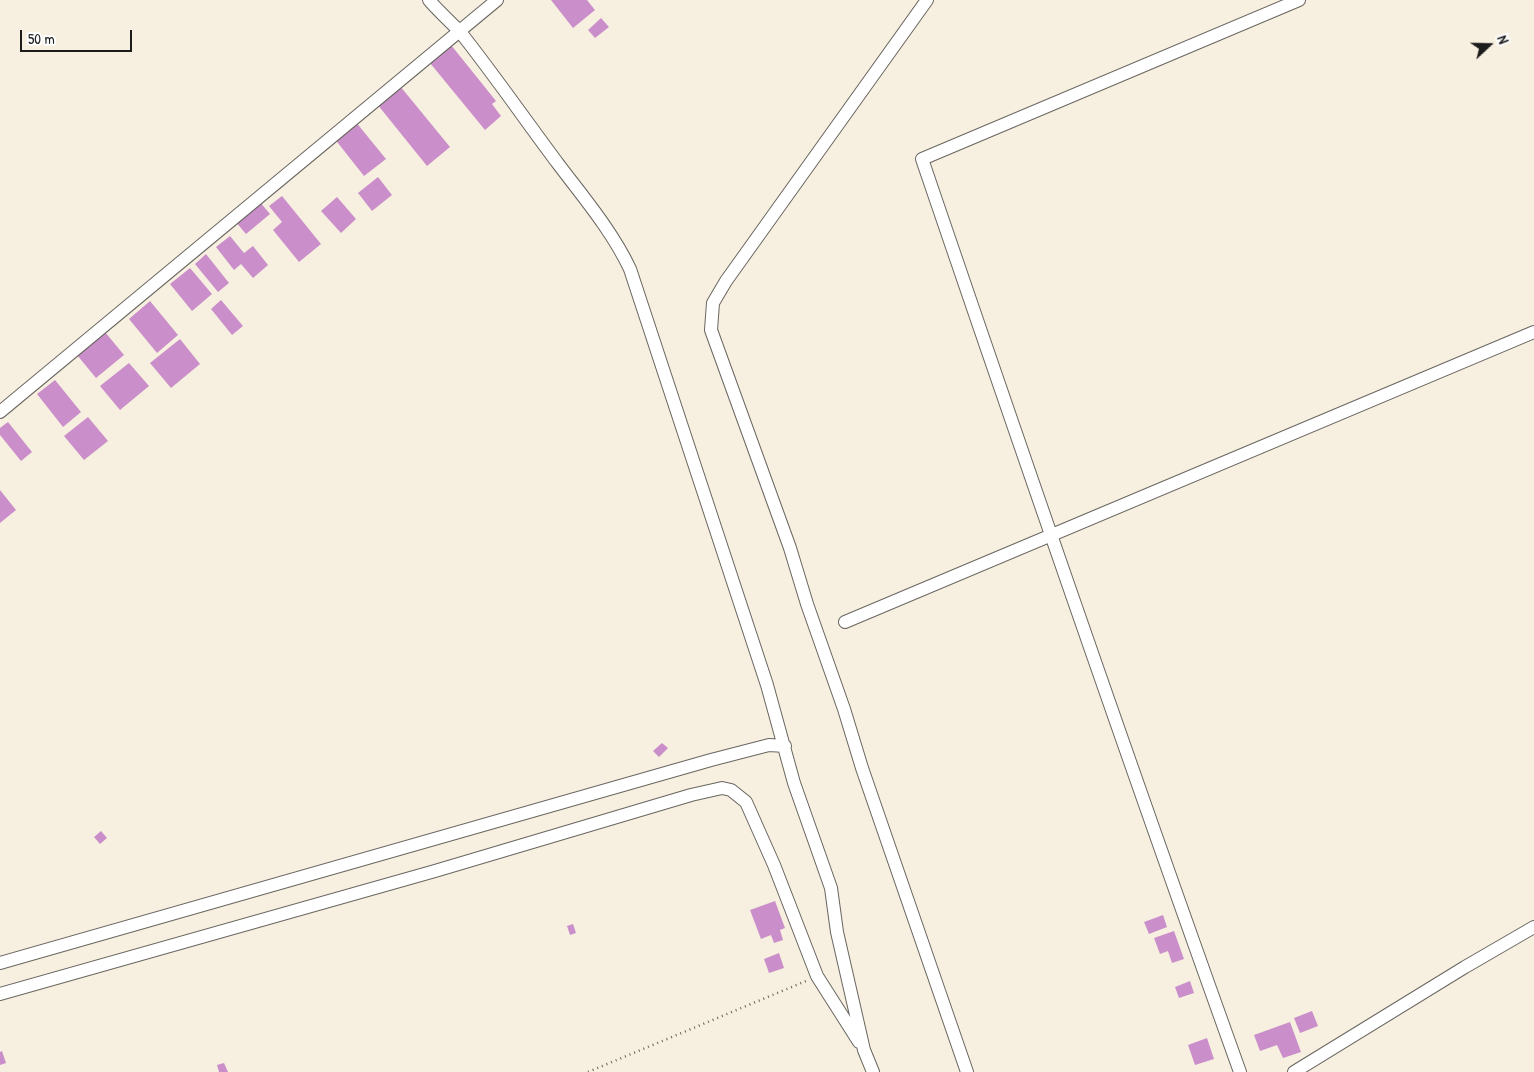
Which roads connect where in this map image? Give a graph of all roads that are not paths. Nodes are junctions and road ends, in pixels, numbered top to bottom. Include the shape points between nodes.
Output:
1 (429, 0) edge
2 (497, 0) edge
3 (927, 0) edge
4 (1299, 0) edge
5 (459, 31) junction
6 (1534, 332) edge
7 (0, 412) edge
8 (1050, 536) junction
9 (845, 622) dead end
10 (785, 746) junction
11 (1534, 927) edge
12 (0, 964) edge
13 (0, 994) edge
14 (864, 1050) junction
15 (873, 1072) edge
16 (967, 1072) edge
17 (1240, 1072) edge
18 (1294, 1072) edge

1 - 5 street
2 - 5 street
3 - 16 street via 726,281 713,303 711,330 790,548
4 - 8 street via 922,159
5 - 7 street
5 - 10 street via 607,228 630,268
6 - 8 street
8 - 9 street
8 - 17 street
10 - 12 street via 769,745 702,763
10 - 14 street via 794,783 831,888 836,932
11 - 18 street
13 - 14 street via 722,788 731,790 746,802 774,864 817,976
14 - 15 street

